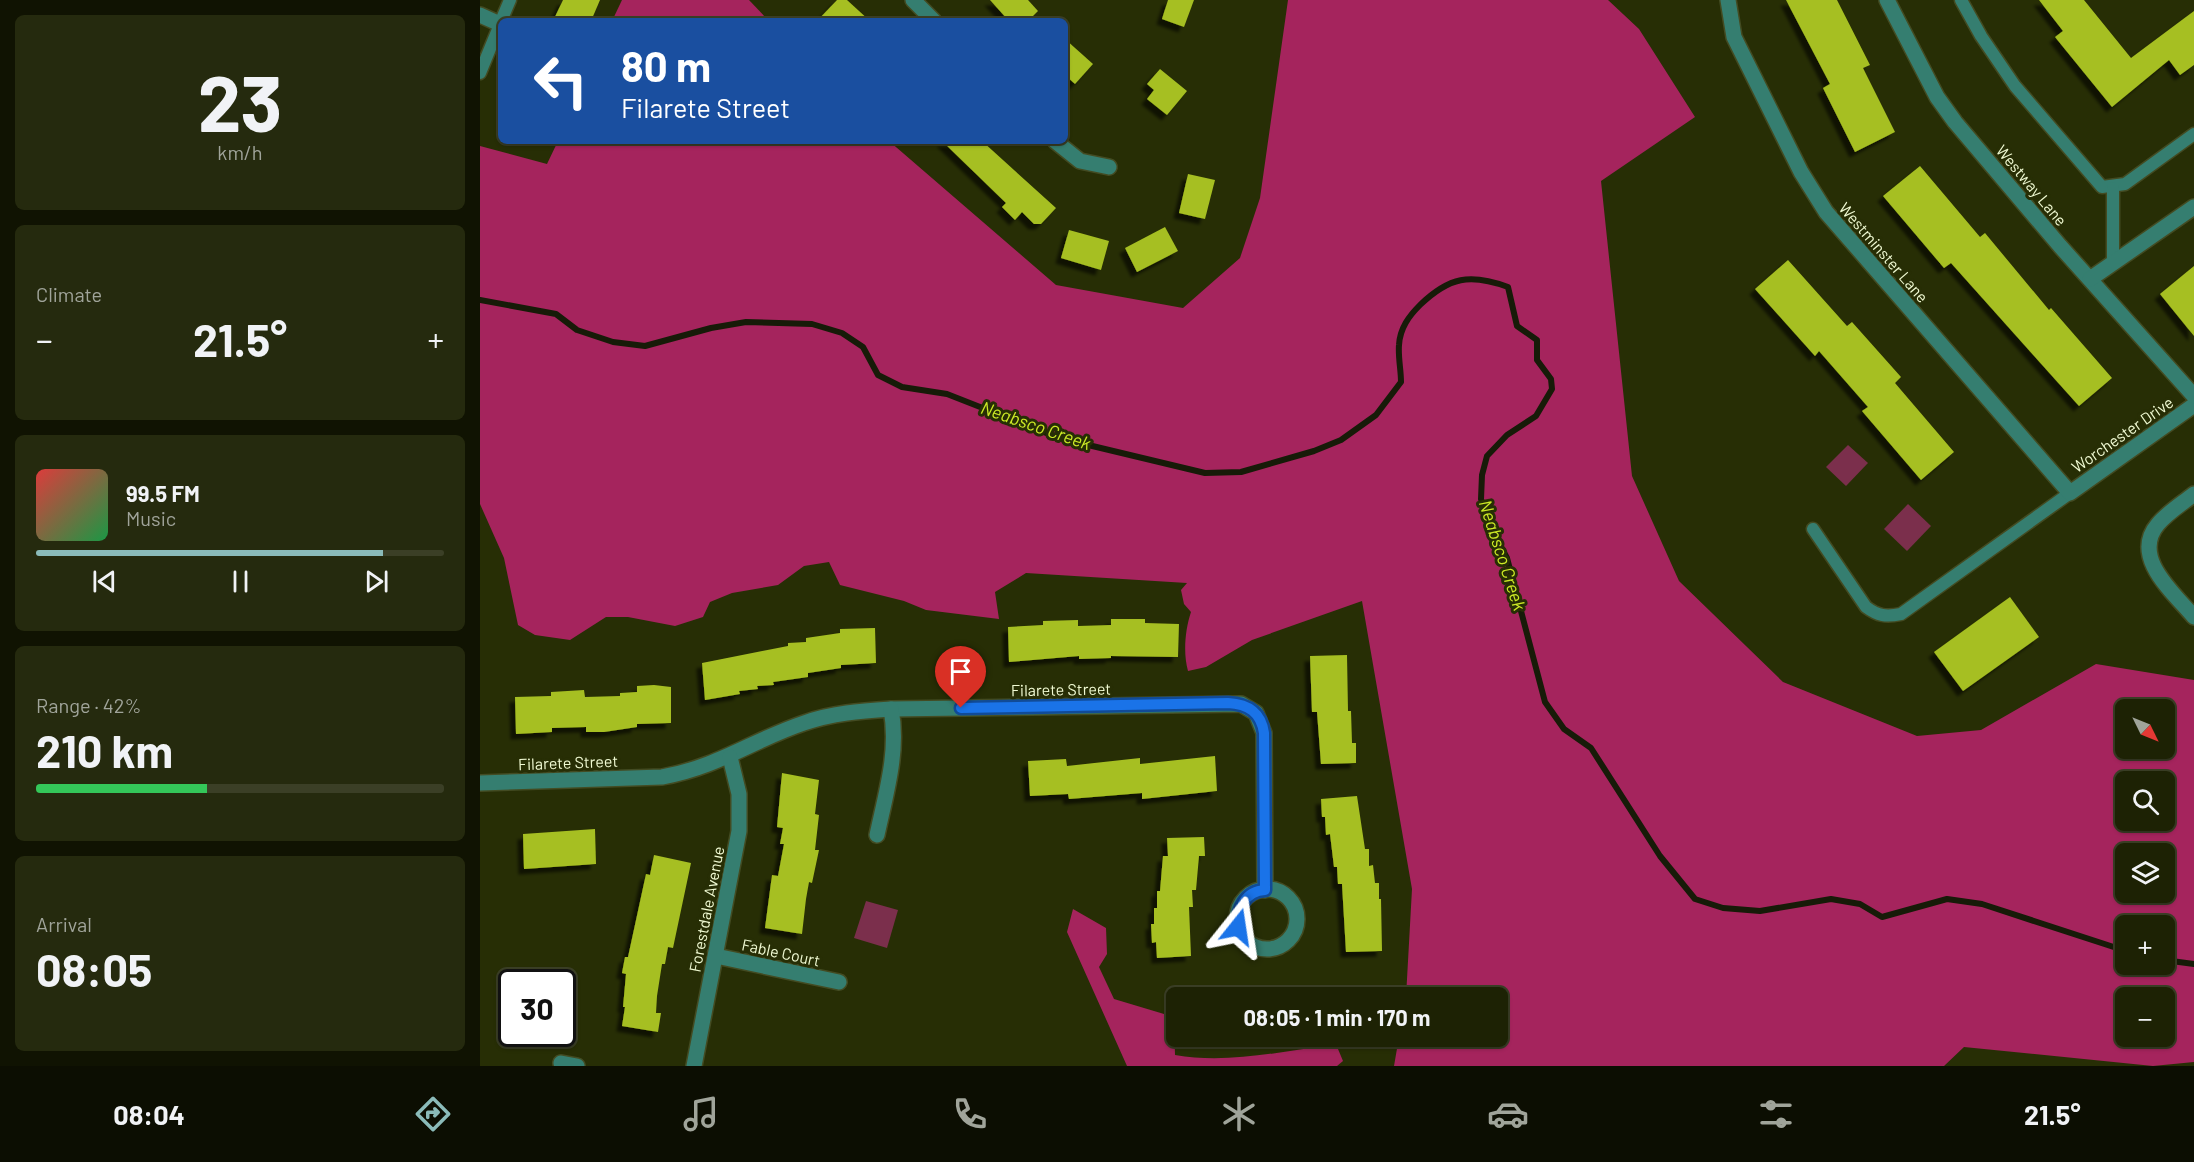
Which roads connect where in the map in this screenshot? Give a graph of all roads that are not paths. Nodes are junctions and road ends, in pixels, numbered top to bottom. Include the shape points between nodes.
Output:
1 (510, 0) edge
2 (913, 0) edge
3 (1728, 0) edge
4 (1887, 0) edge
5 (1961, 0) edge
6 (480, 15) edge
7 (503, 18) edge
8 (931, 18) edge
9 (498, 21) edge
10 (498, 29) edge
11 (480, 73) edge
12 (2194, 134) edge
13 (1059, 144) edge
14 (1109, 167) dead end
15 (2113, 188) junction
16 (2194, 207) edge
17 (2113, 264) junction
18 (2090, 279) junction
19 (2194, 396) edge
20 (2194, 405) edge
21 (2070, 493) junction
22 (2194, 494) edge
23 (1812, 529) dead end
24 (2194, 617) edge
25 (891, 709) junction
26 (730, 757) junction
27 (480, 783) edge
28 (877, 834) dead end
29 (1265, 890) dead end
30 (716, 956) junction
31 (839, 982) dead end
32 (561, 1063) dead end
33 (577, 1066) edge
34 (694, 1066) edge

1 - 7 lane
2 - 8 street
3 - 21 street, Westminster Lane via 1734,38 1801,172 1826,212
4 - 18 street, Westway Lane via 1937,97
5 - 15 lane via 2015,86 2098,183
6 - 9 street
10 - 11 lane
12 - 15 lane via 2125,184
13 - 14 street via 1080,161
15 - 17 lane
16 - 17 street
17 - 18 street
18 - 19 street, Westway Lane
20 - 21 street, Worchester Drive
21 - 23 lane via 1900,614 1888,617 1876,615 1866,607
22 - 24 street via 2158,524 2148,550 2154,569
25 - 26 street, Filarete Street via 821,717
25 - 28 street via 894,752
25 - 29 street, Filarete Street via 1228,703 1246,706 1260,719 1264,733
26 - 27 street, Filarete Street via 662,777
26 - 30 street, Forestdale Avenue via 739,794 739,831
30 - 31 street, Fable Court
30 - 34 street, Forestdale Avenue
32 - 33 street

